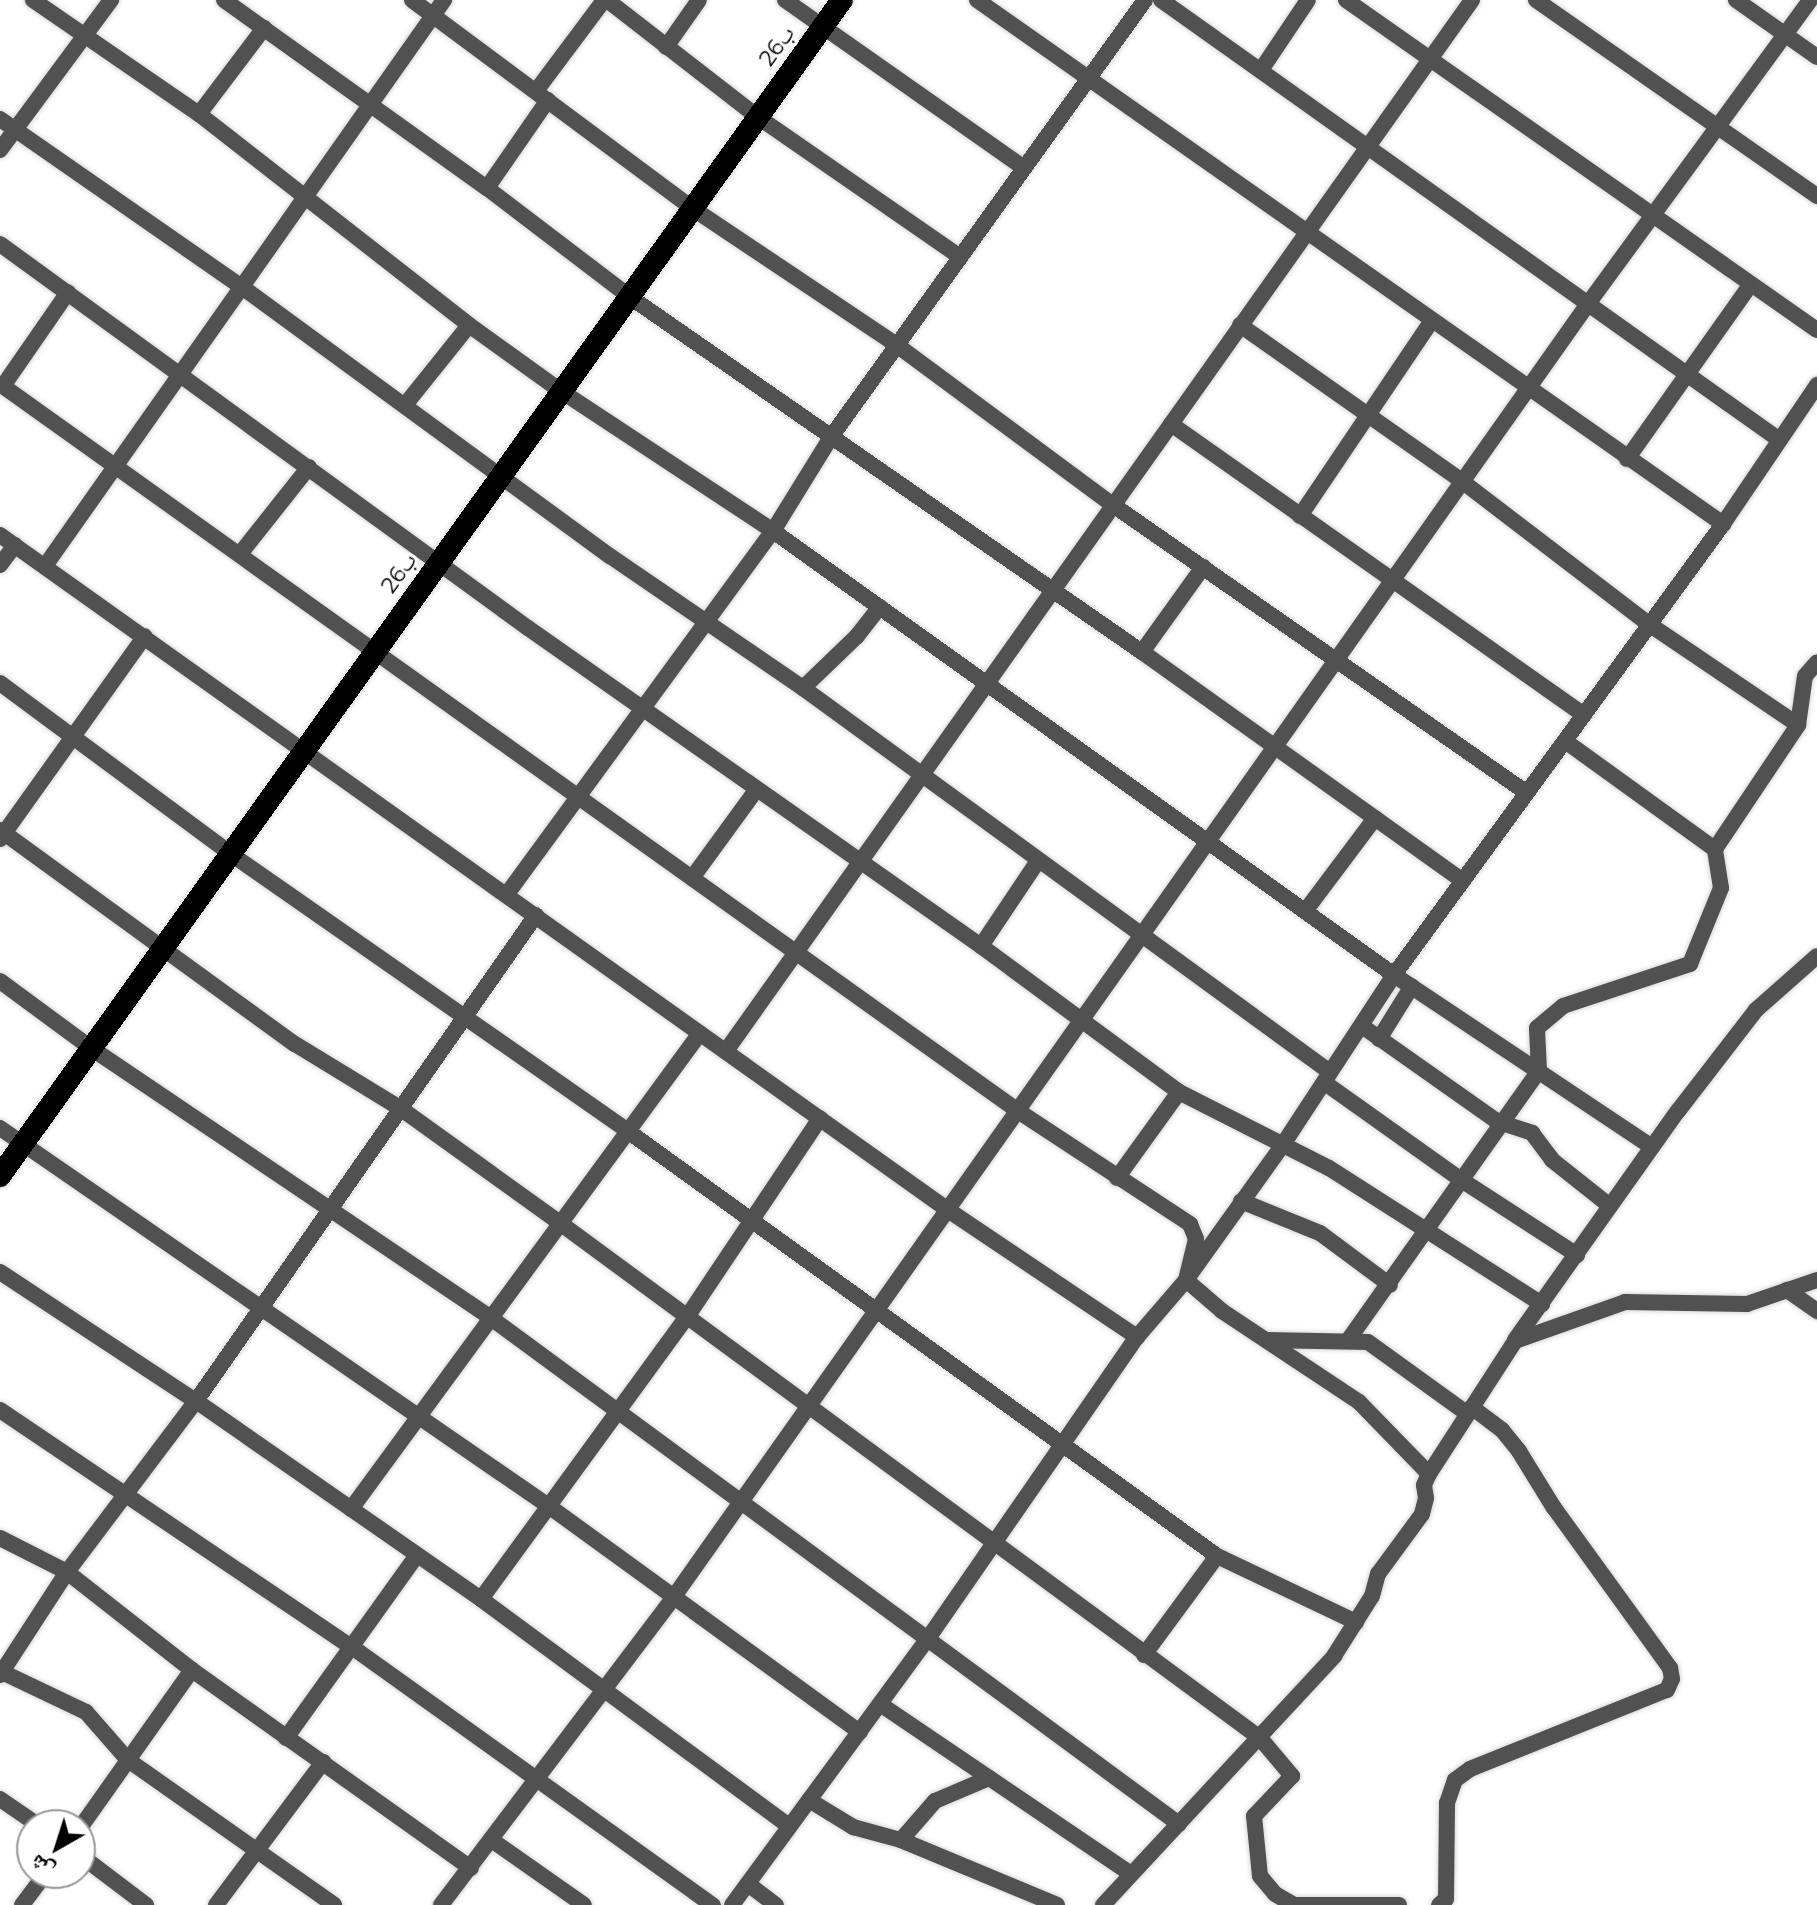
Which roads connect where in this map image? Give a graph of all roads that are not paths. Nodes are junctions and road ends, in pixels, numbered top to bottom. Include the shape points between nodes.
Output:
1 (33, 0) edge
2 (111, 0) edge
3 (224, 0) edge
4 (412, 0) edge
5 (444, 0) edge
6 (606, 0) edge
7 (699, 0) edge
8 (785, 0) edge
9 (842, 0) edge
10 (977, 0) edge
11 (1145, 0) edge
12 (1161, 0) edge
13 (1308, 0) edge
14 (1346, 0) edge
15 (1472, 0) edge
16 (1536, 0) edge
17 (1736, 0) edge
18 (1810, 0) edge
19 (434, 15) junction
20 (264, 28) junction
21 (822, 28) junction
22 (1785, 34) junction
23 (86, 36) junction
24 (666, 47) junction
25 (1817, 57) edge
26 (1431, 60) junction
27 (1261, 70) junction
28 (1088, 78) junction
29 (542, 95) junction
30 (369, 104) junction
31 (199, 114) junction
32 (758, 117) junction
33 (0, 119) edge
34 (1720, 126) junction
35 (15, 128) junction
36 (1369, 145) junction
37 (0, 150) edge
38 (1024, 168) junction
39 (487, 188) junction
40 (307, 196) junction
41 (1817, 196) edge
42 (692, 208) junction
43 (1654, 215) junction
44 (1307, 235) junction
45 (0, 244) edge
46 (960, 257) junction
47 (1751, 284) junction
48 (242, 287) junction
49 (68, 292) junction
50 (630, 297) junction
51 (1590, 301) junction
52 (1431, 322) junction
53 (469, 325) junction
54 (1240, 325) junction
55 (1817, 330) edge
56 (898, 346) junction
57 (1689, 372) junction
58 (182, 373) junction
59 (1, 385) edge
60 (1817, 385) edge
61 (1527, 390) junction
62 (561, 391) junction
63 (405, 405) junction
64 (1366, 414) junction
65 (1171, 424) junction
66 (831, 437) junction
67 (1778, 439) junction
68 (1627, 459) junction
69 (116, 467) junction
70 (309, 467) junction
71 (499, 476) junction
72 (1463, 482) junction
73 (1113, 505) junction
74 (1300, 516) junction
75 (1723, 524) junction
76 (773, 531) junction
77 (0, 535) edge
78 (15, 545) junction
79 (240, 554) junction
80 (438, 563) junction
81 (0, 565) edge
82 (45, 566) junction
83 (1203, 567) junction
84 (1393, 582) junction
85 (1053, 590) junction
86 (880, 607) junction
87 (706, 623) junction
88 (1649, 624) junction
89 (145, 636) junction
90 (376, 650) junction
91 (1142, 652) junction
92 (1337, 662) junction
93 (1817, 662) edge
94 (0, 683) edge
95 (988, 683) junction
96 (803, 688) junction
97 (642, 710) junction
98 (1584, 715) junction
99 (1798, 725) junction
100 (74, 736) junction
101 (1565, 741) junction
102 (1276, 746) junction
103 (303, 753) junction
104 (922, 774) junction
105 (757, 789) junction
106 (1527, 793) junction
107 (579, 797) junction
108 (1375, 818) junction
109 (2, 834) edge
110 (1209, 841) junction
111 (1715, 849) junction
112 (231, 854) junction
113 (1038, 861) junction
114 (860, 862) junction
115 (692, 878) junction
116 (1463, 881) junction
117 (507, 894) junction
118 (1306, 910) junction
119 (536, 915) junction
120 (1142, 935) junction
121 (981, 946) junction
122 (164, 947) junction
123 (795, 953) junction
124 (1817, 956) edge
125 (1394, 975) junction
126 (0, 981) edge
127 (1412, 986) junction
128 (465, 1017) junction
129 (1081, 1021) junction
130 (1362, 1026) junction
131 (700, 1033) junction
132 (1379, 1039) junction
133 (91, 1048) junction
134 (726, 1051) junction
135 (1539, 1071) junction
136 (1327, 1078) junction
137 (1179, 1092) junction
138 (400, 1108) junction
139 (1018, 1111) junction
140 (820, 1118) junction
141 (1502, 1124) junction
142 (0, 1128) edge
143 (629, 1132) junction
144 (22, 1145) junction
145 (1282, 1146) junction
146 (1652, 1147) junction
147 (0, 1176) edge
148 (1117, 1178) junction
149 (1463, 1181) junction
150 (1241, 1201) junction
151 (1610, 1206) junction
152 (330, 1209) junction
153 (948, 1210) junction
154 (751, 1219) junction
155 (560, 1223) junction
156 (1427, 1231) junction
157 (1577, 1255) junction
158 (0, 1272) edge
159 (1186, 1280) junction
160 (1817, 1280) edge
161 (1390, 1285) junction
162 (1787, 1290) junction
163 (1542, 1304) junction
164 (262, 1307) junction
165 (1817, 1311) edge
166 (874, 1312) junction
167 (687, 1317) junction
168 (491, 1318) junction
169 (1137, 1337) junction
170 (1349, 1339) junction
171 (1266, 1340) junction
172 (1515, 1341) junction
173 (196, 1401) junction
174 (808, 1406) junction
175 (0, 1410) edge
176 (1470, 1410) junction
177 (618, 1411) junction
178 (421, 1417) junction
179 (1063, 1446) junction
180 (1429, 1474) junction
181 (127, 1493) junction
182 (740, 1499) junction
183 (550, 1507) junction
184 (351, 1509) junction
185 (0, 1538) edge
186 (993, 1544) junction
187 (417, 1555) junction
188 (1217, 1556) junction
189 (67, 1572) junction
190 (673, 1598) junction
191 (481, 1599) junction
192 (1356, 1622) junction
193 (929, 1637) junction
194 (352, 1647) junction
195 (1144, 1655) junction
196 (192, 1670) junction
197 (1, 1674) edge
198 (603, 1690) junction
199 (880, 1704) junction
200 (860, 1732) junction
201 (286, 1738) junction
202 (1260, 1738) junction
203 (128, 1760) junction
204 (323, 1762) junction
205 (989, 1778) junction
206 (537, 1780) junction
207 (809, 1800) junction
208 (93, 1809) edge
209 (1179, 1824) junction
210 (789, 1826) junction
211 (901, 1840) junction
212 (493, 1841) junction
213 (257, 1849) junction
214 (96, 1867) edge
215 (471, 1868) junction
216 (1131, 1874) junction
217 (748, 1884) junction
218 (146, 1905) edge
219 (216, 1905) edge
220 (334, 1905) edge
221 (441, 1905) edge
222 (584, 1905) edge
223 (713, 1905) edge
224 (732, 1905) edge
225 (776, 1905) edge
226 (1057, 1905) edge
227 (1103, 1905) edge
228 (1399, 1905) edge
229 (1439, 1905) edge

1 - 23 street
2 - 23 street
3 - 20 street
4 - 19 street
5 - 19 street
6 - 24 street
6 - 29 street
7 - 24 street
8 - 21 street
9 - 21 highway, 26ب
10 - 28 street
11 - 28 street
12 - 27 street
13 - 27 street
14 - 26 street
15 - 26 street
16 - 34 street
17 - 22 street
18 - 22 street
19 - 29 street
19 - 30 street
20 - 30 street
20 - 31 street
21 - 32 highway, 26ب
21 - 38 street
22 - 25 street
22 - 34 street
23 - 31 street
23 - 35 street
24 - 32 street
26 - 36 street
26 - 43 street
27 - 36 street
28 - 38 street
28 - 44 street
29 - 39 street
29 - 42 street
30 - 39 street
30 - 40 street
31 - 40 street
32 - 42 highway, 26ب
32 - 46 street
33 - 35 street
34 - 41 street
34 - 43 street
35 - 37 street
35 - 48 street
36 - 44 street
36 - 51 street
38 - 46 street
39 - 50 street
40 - 48 street
40 - 53 street
42 - 50 highway, 26ب
42 - 56 street
43 - 47 street
43 - 51 street
44 - 52 street
44 - 54 street
45 - 49 street
46 - 56 street
47 - 55 street
47 - 57 street
48 - 58 street
48 - 63 street
49 - 58 street
49 - 59 street
50 - 62 highway, 26ب
50 - 66 street
51 - 57 street
51 - 61 street
52 - 61 street
52 - 64 street
53 - 62 street
53 - 63 street
54 - 64 street
54 - 65 street
56 - 66 street
56 - 73 street
57 - 67 street
57 - 68 street
58 - 69 street
58 - 70 street
59 - 69 street
60 - 67 street
61 - 68 street
61 - 72 street
62 - 71 highway, 26ب
62 - 76 street
63 - 71 street
64 - 72 street
64 - 74 street
65 - 73 street
65 - 74 street
66 - 76 street
66 - 85 street
67 - 75 street
68 - 75 street
69 - 79 street
69 - 82 street
70 - 79 street
70 - 80 street
71 - 80 highway, 26ب
71 - 87 street
72 - 84 street
72 - 88 street
73 - 83 street
73 - 85 street
74 - 84 street
75 - 88 street
76 - 86 street
76 - 87 street
77 - 78 street
78 - 81 street
78 - 82 street
79 - 90 street
80 - 90 highway, 26ب
80 - 97 street
82 - 89 street
83 - 91 street
83 - 92 street
84 - 92 street
84 - 98 street
85 - 91 street
85 - 95 street
86 - 95 street
86 - 96 street
87 - 96 street
87 - 97 street
88 - 98 street
88 - 99 street
89 - 100 street
89 - 103 street
90 - 103 highway, 26ب
90 - 107 street
91 - 102 street
92 - 102 street
92 - 106 street
93 - 99 street via 1805,676
94 - 100 street
95 - 104 street
95 - 110 street
96 - 104 street
97 - 105 street
97 - 107 street
98 - 101 street
99 - 111 street
100 - 109 street
100 - 112 street
101 - 106 street
101 - 111 street
102 - 108 street
102 - 110 street
103 - 112 highway, 26ب
103 - 117 street
104 - 113 street
104 - 114 street
105 - 114 street
105 - 115 street
106 - 116 street
107 - 115 street
107 - 117 street
108 - 116 street
108 - 118 street
109 - 122 street
110 - 118 street
110 - 120 street
111 - 135 street via 1721,888 1690,964 1563,1006 1537,1028
112 - 122 highway, 26ب
112 - 128 street
113 - 120 street
113 - 121 street
114 - 121 street
114 - 123 street
115 - 123 street
116 - 125 street
117 - 119 street
118 - 125 street
119 - 128 street
119 - 131 street
120 - 129 street
120 - 136 street
121 - 129 street
122 - 133 highway, 26ب
122 - 138 street via 295,1044
123 - 134 street
123 - 139 street
124 - 146 street via 1756,1010
125 - 127 street
125 - 130 street
126 - 133 street
127 - 132 street
127 - 135 street
128 - 138 street
128 - 143 street
129 - 137 street
129 - 139 street
130 - 132 street
130 - 136 street
131 - 134 street
131 - 143 street
132 - 141 street
133 - 144 highway, 26ب
133 - 152 street
134 - 140 street
135 - 141 street
135 - 146 street
136 - 145 street
136 - 149 street
137 - 145 street
137 - 148 street
138 - 152 street
138 - 155 street
139 - 148 street
139 - 153 street
140 - 153 street
140 - 154 street
141 - 149 street
141 - 151 street via 1532,1133 1552,1160
142 - 144 street
143 - 154 street
143 - 155 street
144 - 147 highway, 26ب
144 - 164 street
145 - 150 street
145 - 156 street via 1329,1168
146 - 151 street
148 - 159 street via 1190,1224 1196,1239
149 - 156 street
149 - 157 street
150 - 159 street
150 - 161 street via 1320,1233
151 - 157 street
152 - 164 street
152 - 168 street
153 - 166 street
153 - 169 street
154 - 166 street
154 - 167 street
155 - 167 street
155 - 168 street
156 - 161 street
156 - 163 street
157 - 163 street
158 - 173 street
159 - 169 street
159 - 171 street
160 - 162 street
161 - 170 street
162 - 165 street
162 - 172 street via 1747,1304 1625,1302
163 - 172 street
164 - 173 street
164 - 178 street
166 - 174 street
166 - 179 street
167 - 174 street
167 - 177 street
168 - 177 street
168 - 178 street
169 - 179 street
170 - 171 street
170 - 176 street via 1368,1342
171 - 180 street via 1359,1402
172 - 176 street
173 - 181 street
173 - 184 street
174 - 182 street
174 - 186 street
175 - 181 street
176 - 180 street
176 - 229 street via 1502,1430 1519,1451 1670,1668 1672,1679 1667,1690 1470,1769 1455,1780 1447,1803 1446,1899
177 - 182 street
177 - 183 street
178 - 183 street
178 - 184 street
179 - 186 street
179 - 188 street
180 - 192 street via 1422,1514 1378,1574
181 - 189 street
181 - 194 street
182 - 190 street
182 - 193 street
183 - 190 street
183 - 191 street
184 - 187 street
185 - 189 street
186 - 193 street
186 - 195 street
187 - 191 street
187 - 194 street
188 - 192 street
188 - 195 street
189 - 196 street
189 - 197 street
190 - 198 street
190 - 200 street
191 - 198 street
192 - 202 street via 1334,1656
193 - 199 street
193 - 209 street
194 - 201 street
194 - 206 street
195 - 202 street
196 - 201 street
196 - 203 street
197 - 203 street via 86,1712
198 - 206 street
198 - 210 street
199 - 200 street
199 - 205 street
200 - 207 street
201 - 204 street
202 - 209 street
202 - 228 street via 1292,1776 1254,1816 1260,1876 1294,1905
203 - 208 street
203 - 213 street
204 - 213 street
204 - 215 street
205 - 211 street via 935,1801
205 - 216 street
206 - 212 street
206 - 223 street
207 - 210 street
207 - 211 street via 853,1827
209 - 216 street
210 - 217 street
211 - 226 street
212 - 215 street
212 - 222 street
213 - 219 street
213 - 220 street
214 - 218 street
215 - 221 street
216 - 227 street
217 - 224 street
217 - 225 street

